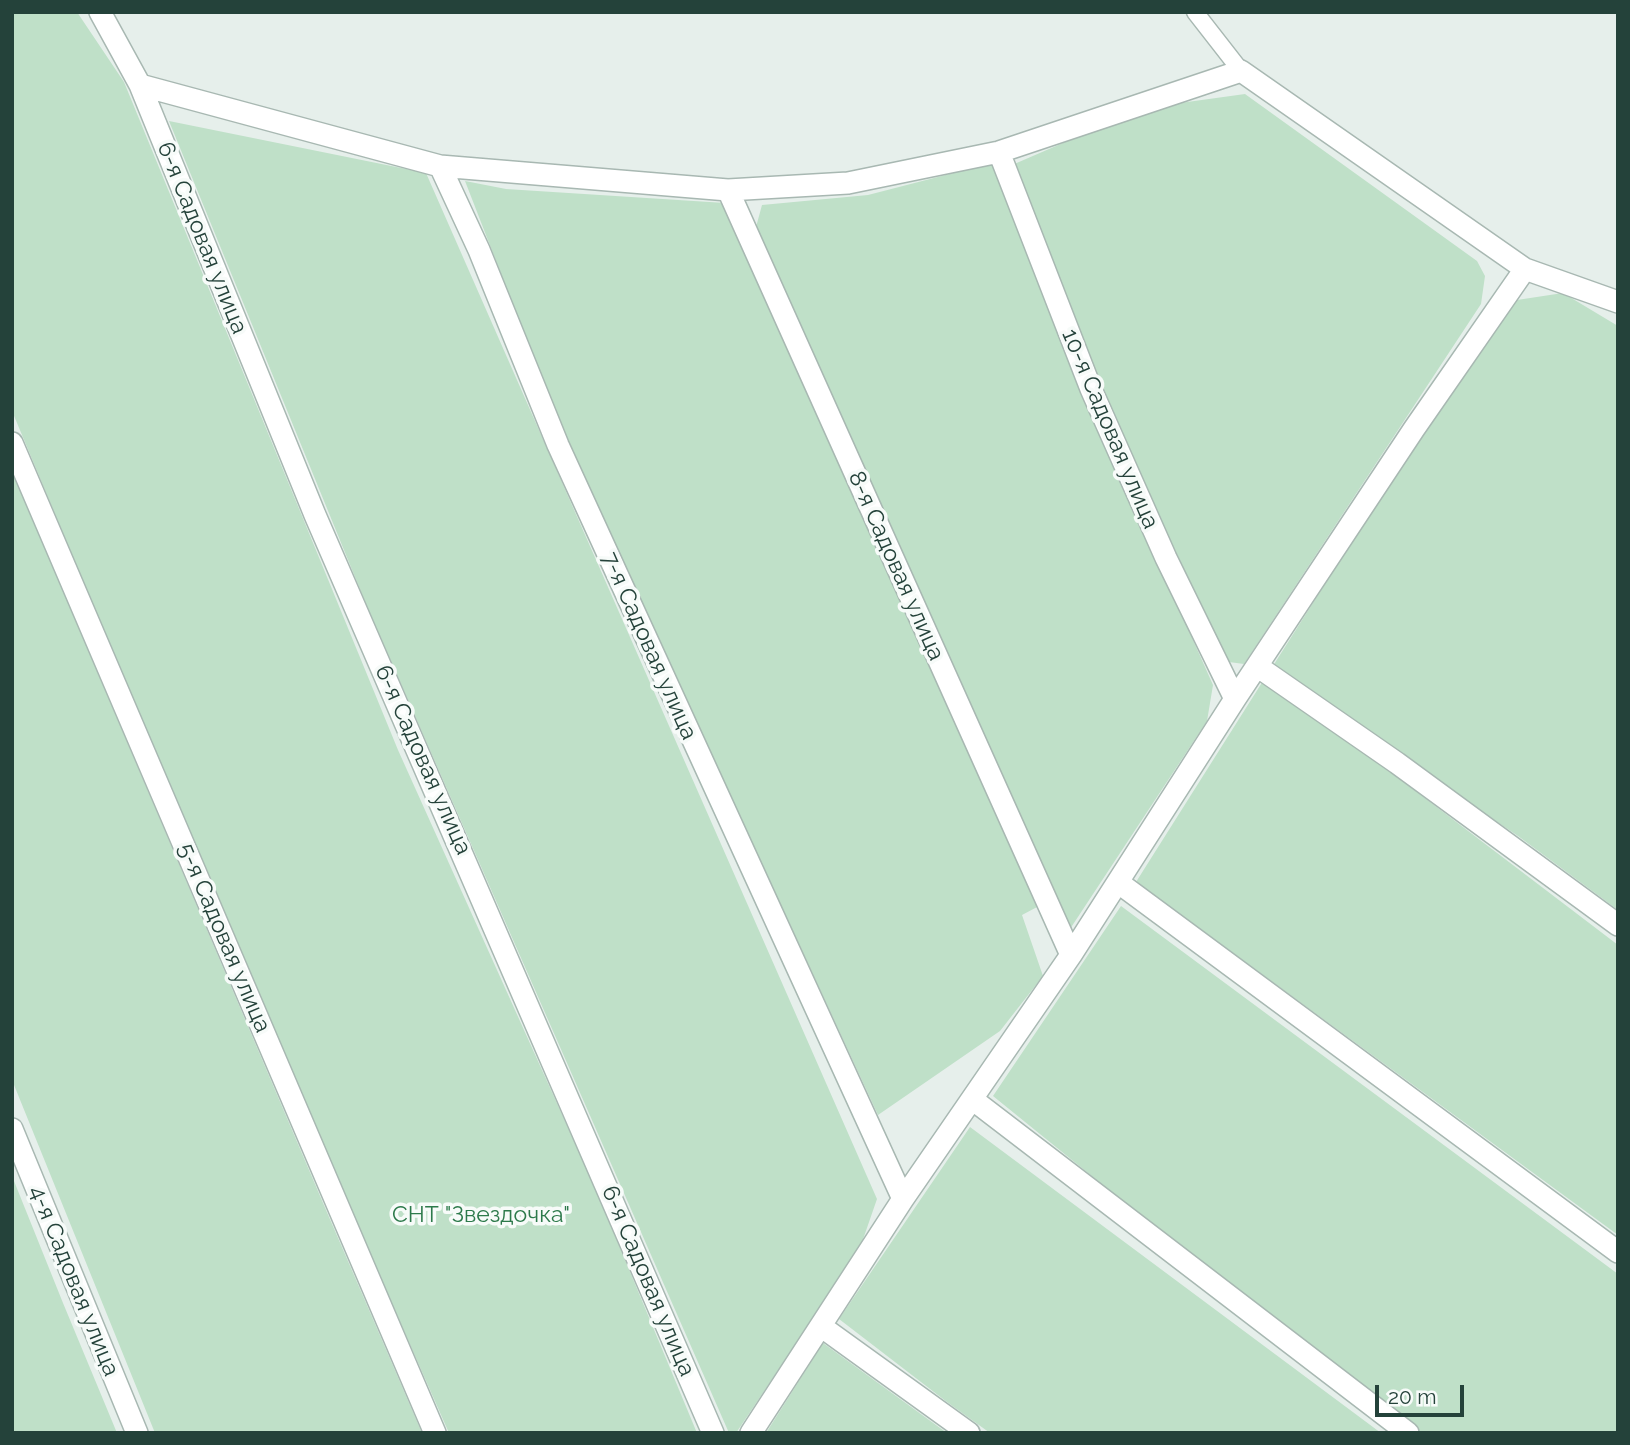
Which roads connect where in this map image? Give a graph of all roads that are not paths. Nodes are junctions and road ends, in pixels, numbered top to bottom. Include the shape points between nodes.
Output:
1 (100, 12) edge
2 (1195, 12) edge
3 (1241, 71) junction
4 (140, 85) junction
5 (999, 152) junction
6 (440, 166) junction
7 (728, 190) junction
8 (1525, 269) junction
9 (1618, 302) edge
10 (12, 443) edge
11 (1257, 666) junction
12 (1235, 699) junction
13 (1119, 883) junction
14 (1618, 925) edge
15 (1068, 948) junction
16 (972, 1099) junction
17 (12, 1129) edge
18 (903, 1199) junction
19 (1618, 1252) edge
20 (822, 1327) junction
21 (137, 1433) edge
22 (435, 1433) edge
23 (713, 1433) edge
24 (751, 1433) edge
25 (968, 1433) edge
26 (1408, 1433) edge

1 - 4 street, 6-я Садовая улица
2 - 3 lane
3 - 5 street
3 - 8 street
4 - 6 street
4 - 23 street, 6-я Садовая улица via 315,514
5 - 7 street via 848,183
5 - 12 street, 10-я Садовая улица via 1091,389
6 - 7 street
6 - 18 street, 7-я Садовая улица via 558,445
7 - 15 street, 8-я Садовая улица
8 - 9 street
8 - 11 street
10 - 22 street, 5-я Садовая улица
11 - 12 street
11 - 14 street
12 - 13 street
13 - 15 street
13 - 19 street
15 - 16 street
16 - 18 street
16 - 26 street
17 - 21 street, 4-я Садовая улица
18 - 20 street
20 - 24 street
20 - 25 street

